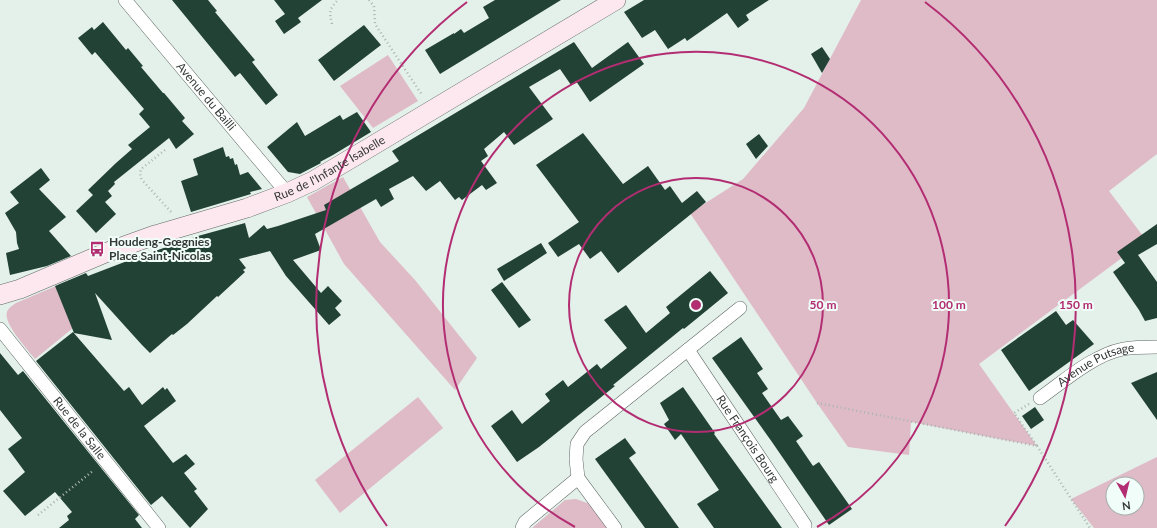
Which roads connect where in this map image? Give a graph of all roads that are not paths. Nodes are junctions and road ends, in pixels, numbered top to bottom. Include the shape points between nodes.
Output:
1 (125, 0) edge
2 (616, 0) edge
3 (288, 193) junction
4 (0, 295) edge
5 (740, 308) dead end
6 (0, 329) edge
7 (1157, 346) edge
8 (688, 350) junction
9 (1040, 398) road end
10 (578, 478) junction
11 (159, 528) edge
12 (522, 528) edge
13 (615, 528) edge
14 (805, 528) edge

1 - 3 street, Avenue du Bailli
2 - 3 street, Rue de l'Infante Isabelle via 432,111
3 - 4 street, Rue de l'Infante Isabelle via 155,235
5 - 8 street
6 - 11 street, Rue de la Salle
7 - 9 street, Avenue Putsage via 1122,349 1095,359
8 - 10 street via 585,432 577,444
8 - 14 street, Rue François Bourg
10 - 12 street via 525,522
10 - 13 street

